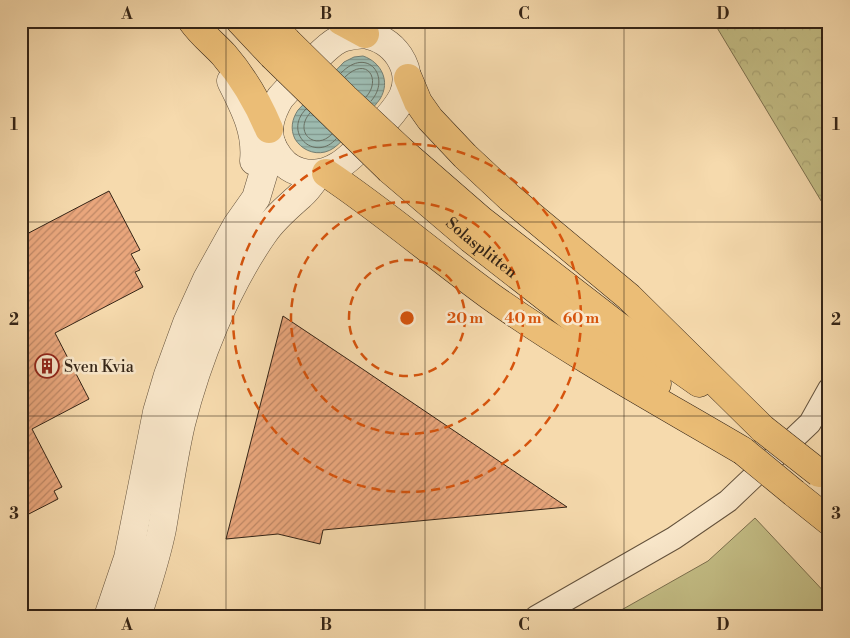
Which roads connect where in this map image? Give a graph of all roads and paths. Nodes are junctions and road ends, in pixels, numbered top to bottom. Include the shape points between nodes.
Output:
1 (240, 21) edge
2 (268, 21) edge
3 (341, 21) edge
4 (193, 23) edge
5 (365, 34) junction
6 (279, 48) junction
7 (408, 78) junction
8 (270, 137) junction
9 (397, 162) junction
10 (322, 174) junction
11 (237, 225) junction
12 (829, 389) edge
13 (819, 421) edge
14 (763, 429) junction
15 (743, 451) junction
16 (824, 477) edge
17 (829, 521) edge
18 (108, 617) edge
19 (136, 617) edge
20 (536, 617) edge

1 - 6 highway, Solasplitten
2 - 6 highway, Solasplitten
3 - 5 highway
4 - 8 highway via 240,76 259,105
4 - 11 street via 246,109 252,131 252,178
5 - 7 street via 393,47
5 - 8 street via 345,37 329,45 280,98 270,118
6 - 9 highway, Solasplitten, bridge
7 - 10 street via 405,92 394,111 351,157
7 - 14 highway via 418,102 458,150 510,198 629,297
8 - 10 street via 280,160 293,170
8 - 11 street via 256,198
9 - 14 highway, Solasplitten via 481,220 618,326
9 - 15 highway, Solasplitten via 471,239
10 - 15 highway via 382,212 531,324
10 - 19 street via 264,232 244,265 210,336 181,424 161,530
11 - 18 street via 207,279 168,375 155,422 128,558
12 - 13 street
13 - 20 street via 703,519
14 - 16 highway, bridge
15 - 17 highway, bridge

